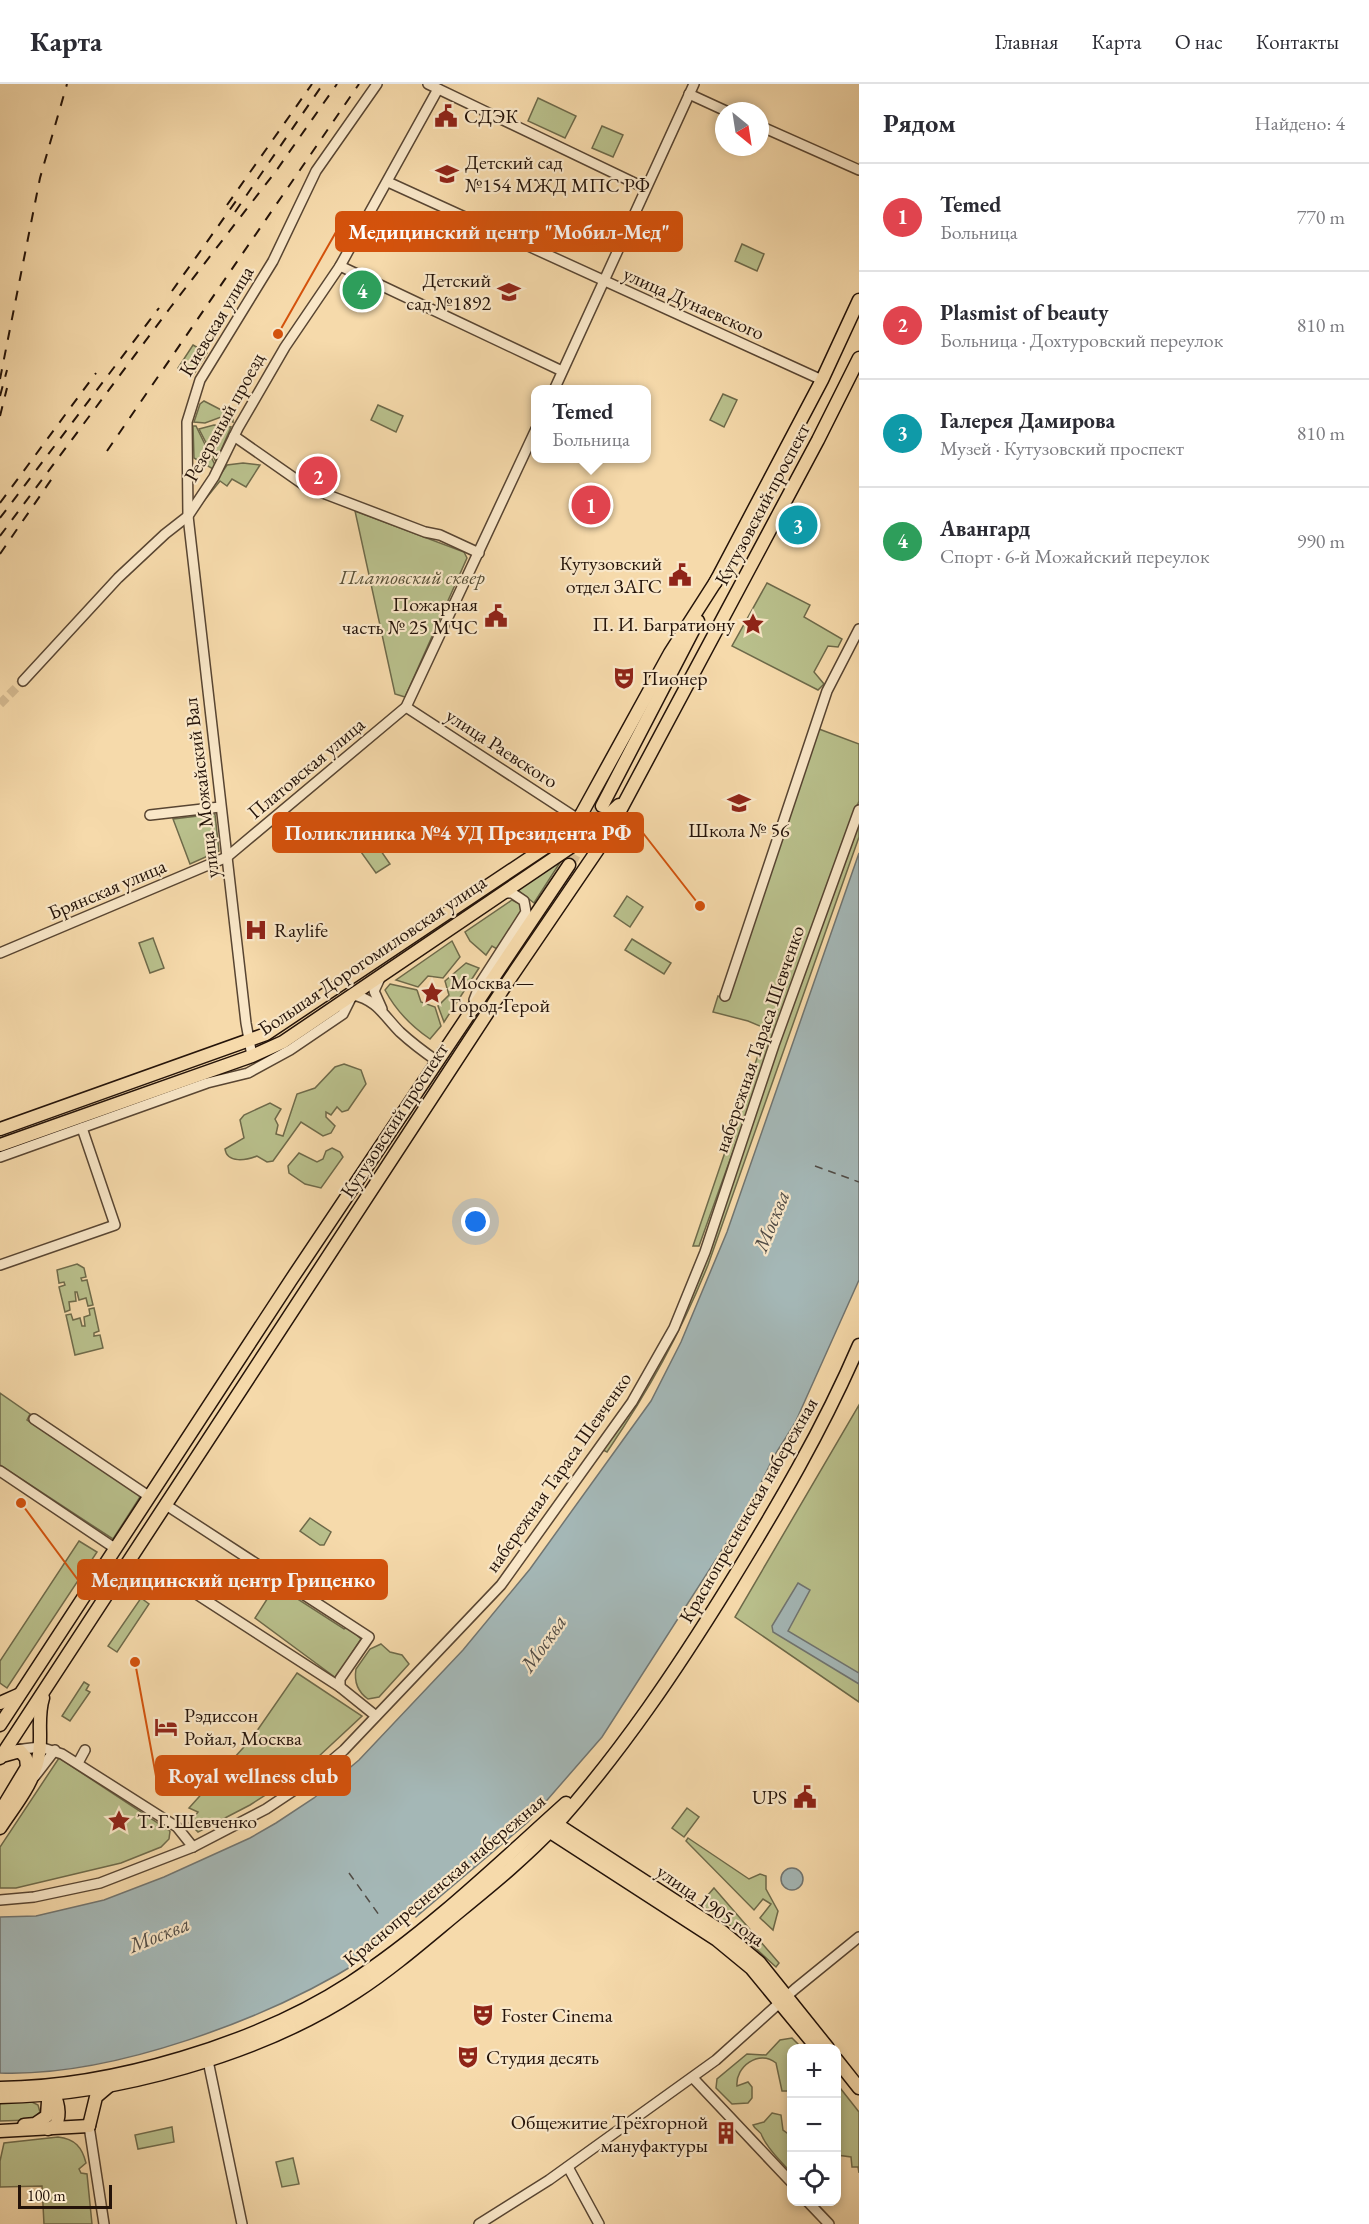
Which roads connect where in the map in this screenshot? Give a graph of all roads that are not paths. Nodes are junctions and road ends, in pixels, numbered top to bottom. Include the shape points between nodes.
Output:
1 (377, 84) edge
2 (428, 84) edge
3 (694, 84) edge
4 (438, 89) junction
5 (689, 94) junction
6 (715, 106) edge
7 (769, 130) edge
8 (859, 170) edge
9 (388, 182) junction
10 (645, 188) junction
11 (340, 266) junction
12 (603, 281) junction
13 (859, 300) edge
14 (859, 358) edge
15 (562, 371) junction
16 (822, 380) junction
17 (556, 385) edge
18 (234, 436) junction
19 (531, 440) edge
20 (188, 516) junction
21 (479, 552) junction
22 (718, 578) junction
23 (859, 629) edge
24 (23, 681) tunnel mouth
25 (406, 707) junction
26 (637, 781) junction
27 (602, 806) tunnel mouth
28 (220, 807) junction
29 (859, 810) edge
30 (150, 815) dead end
31 (578, 819) junction
32 (227, 856) junction
33 (520, 864) joint
34 (569, 865) tunnel mouth
35 (494, 896) junction
36 (0, 954) edge
37 (384, 973) junction
38 (352, 995) junction
39 (725, 996) dead end
40 (384, 1014) junction
41 (468, 1017) junction
42 (249, 1041) junction
43 (252, 1056) junction
44 (437, 1061) junction
45 (82, 1128) junction
46 (0, 1129) edge
47 (0, 1145) edge
48 (0, 1157) edge
49 (0, 1265) edge
50 (859, 1345) edge
51 (34, 1419) dead end
52 (0, 1471) edge
53 (150, 1497) junction
54 (166, 1505) junction
55 (116, 1549) junction
56 (114, 1583) junction
57 (340, 1687) junction
58 (46, 1688) junction
59 (22, 1692) junction
60 (0, 1703) edge
61 (376, 1716) junction
62 (0, 1725) edge
63 (40, 1747) junction
64 (15, 1750) junction
65 (54, 1750) junction
66 (85, 1750) dead end
67 (0, 1757) edge
68 (78, 1763) junction
69 (25, 1790) junction
70 (0, 1812) edge
71 (549, 1825) junction
72 (0, 1828) edge
73 (193, 1847) junction
74 (0, 1900) edge
75 (859, 1937) edge
76 (783, 2000) junction
77 (814, 2044) edge
78 (823, 2044) edge
79 (207, 2055) junction
80 (841, 2064) edge
81 (841, 2076) edge
82 (693, 2078) junction
83 (111, 2085) junction
84 (0, 2088) edge
85 (859, 2088) edge
86 (51, 2091) junction
87 (0, 2097) edge
88 (22, 2097) junction
89 (859, 2098) edge
90 (58, 2111) junction
91 (0, 2126) edge
92 (44, 2126) junction
93 (90, 2126) junction
94 (0, 2131) edge
95 (568, 2167) junction
96 (787, 2178) edge
97 (812, 2206) edge
98 (104, 2224) edge
99 (242, 2224) edge
100 (479, 2224) edge
101 (598, 2224) edge
102 (829, 2224) edge

1 - 20 street, Киевская улица via 316,171 273,261 197,387 186,437
2 - 4 street
3 - 5 street
4 - 9 street, Резервный проезд
4 - 10 street
5 - 6 street
5 - 10 street
7 - 8 street
9 - 11 street, Резервный проезд
9 - 12 street, улица Дунаевского
10 - 12 street
11 - 15 street
11 - 18 street, Резервный проезд via 285,347
12 - 15 street
12 - 16 street, улица Дунаевского
13 - 16 main road, Кутузовский проспект
14 - 26 main road, Кутузовский проспект
15 - 17 street
16 - 22 main road, Кутузовский проспект
18 - 20 street, Резервный проезд via 214,477
18 - 21 street via 314,491
19 - 21 street
20 - 24 street via 134,564
20 - 28 street, улица Можайский Вал
21 - 25 street
22 - 27 main road, Кутузовский проспект via 679,662
22 - 31 main road, Кутузовский проспект via 670,653
23 - 39 street via 827,691
25 - 31 street, улица Раевского
25 - 32 street, Платовская улица
26 - 35 main road, Большая Дорогомиловская улица via 603,822
26 - 54 main road, Кутузовский проспект via 568,895
28 - 30 street
28 - 32 street, улица Можайский Вал
29 - 61 street, набережная Тараса Шевченко via 705,1252 674,1328 632,1402 501,1585
31 - 33 main road, Кутузовский проспект via 562,836
32 - 36 street, Брянская улица
32 - 42 street, улица Можайский Вал
33 - 42 main road, Большая Дорогомиловская улица via 280,1026
34 - 41 main road, Кутузовский проспект
35 - 37 main road, Большая Дорогомиловская улица
35 - 41 street via 512,893 524,901 526,912 481,982
37 - 38 main road, Большая Дорогомиловская улица
37 - 40 street via 374,991
38 - 40 street via 365,998
38 - 43 main road, Большая Дорогомиловская улица via 283,1042
38 - 45 street via 343,1014 290,1050 248,1072
40 - 44 street via 414,1045
41 - 44 main road, Кутузовский проспект
42 - 43 street, улица Можайский Вал
42 - 46 main road, Большая Дорогомиловская улица
43 - 47 main road, Большая Дорогомиловская улица
44 - 53 main road, Кутузовский проспект
45 - 48 street
45 - 49 street via 115,1225
50 - 71 main road, Краснопресненская набережная via 814,1441 656,1698 597,1776
51 - 53 street
52 - 55 street
53 - 55 main road, Кутузовский проспект
54 - 56 main road, Кутузовский проспект
54 - 57 street via 369,1637 340,1679
55 - 59 main road, Кутузовский проспект
56 - 57 street via 142,1565 153,1566
56 - 58 main road, Кутузовский проспект
57 - 61 street
58 - 63 main road via 39,1716
58 - 67 main road, Кутузовский проспект
59 - 60 main road
59 - 62 main road, Кутузовский проспект
61 - 73 street, набережная Тараса Шевченко via 305,1783 231,1829
63 - 64 street
63 - 65 street
63 - 69 main road
64 - 67 main road
64 - 70 main road via 23,1754 27,1767
65 - 68 street
65 - 69 street
66 - 68 street
68 - 73 street via 177,1827
69 - 72 main road
71 - 76 main road, улица 1905 года via 723,1932 759,1962
71 - 79 main road, Краснопресненская набережная via 441,1926 356,1992 300,2022
73 - 74 street, набережная Тараса Шевченко via 100,1883
75 - 76 street
76 - 77 main road, улица 1905 года
76 - 78 main road, улица 1905 года
76 - 82 street
79 - 83 main road, Краснопресненская набережная
79 - 86 main road, Краснопресненская набережная
79 - 99 street
80 - 85 main road
81 - 89 main road
82 - 95 street
82 - 96 street
83 - 86 main road, Краснопресненская набережная
83 - 93 main road via 96,2097
84 - 86 main road, Краснопресненская набережная
86 - 88 main road, Краснопресненская набережная
86 - 90 main road
86 - 92 main road
87 - 88 main road, Краснопресненская набережная
88 - 92 main road via 41,2106
90 - 92 main road via 58,2122
90 - 93 main road via 67,2121
91 - 92 main road
92 - 93 main road
92 - 94 main road
93 - 98 street
95 - 100 street
95 - 101 street
97 - 102 street

